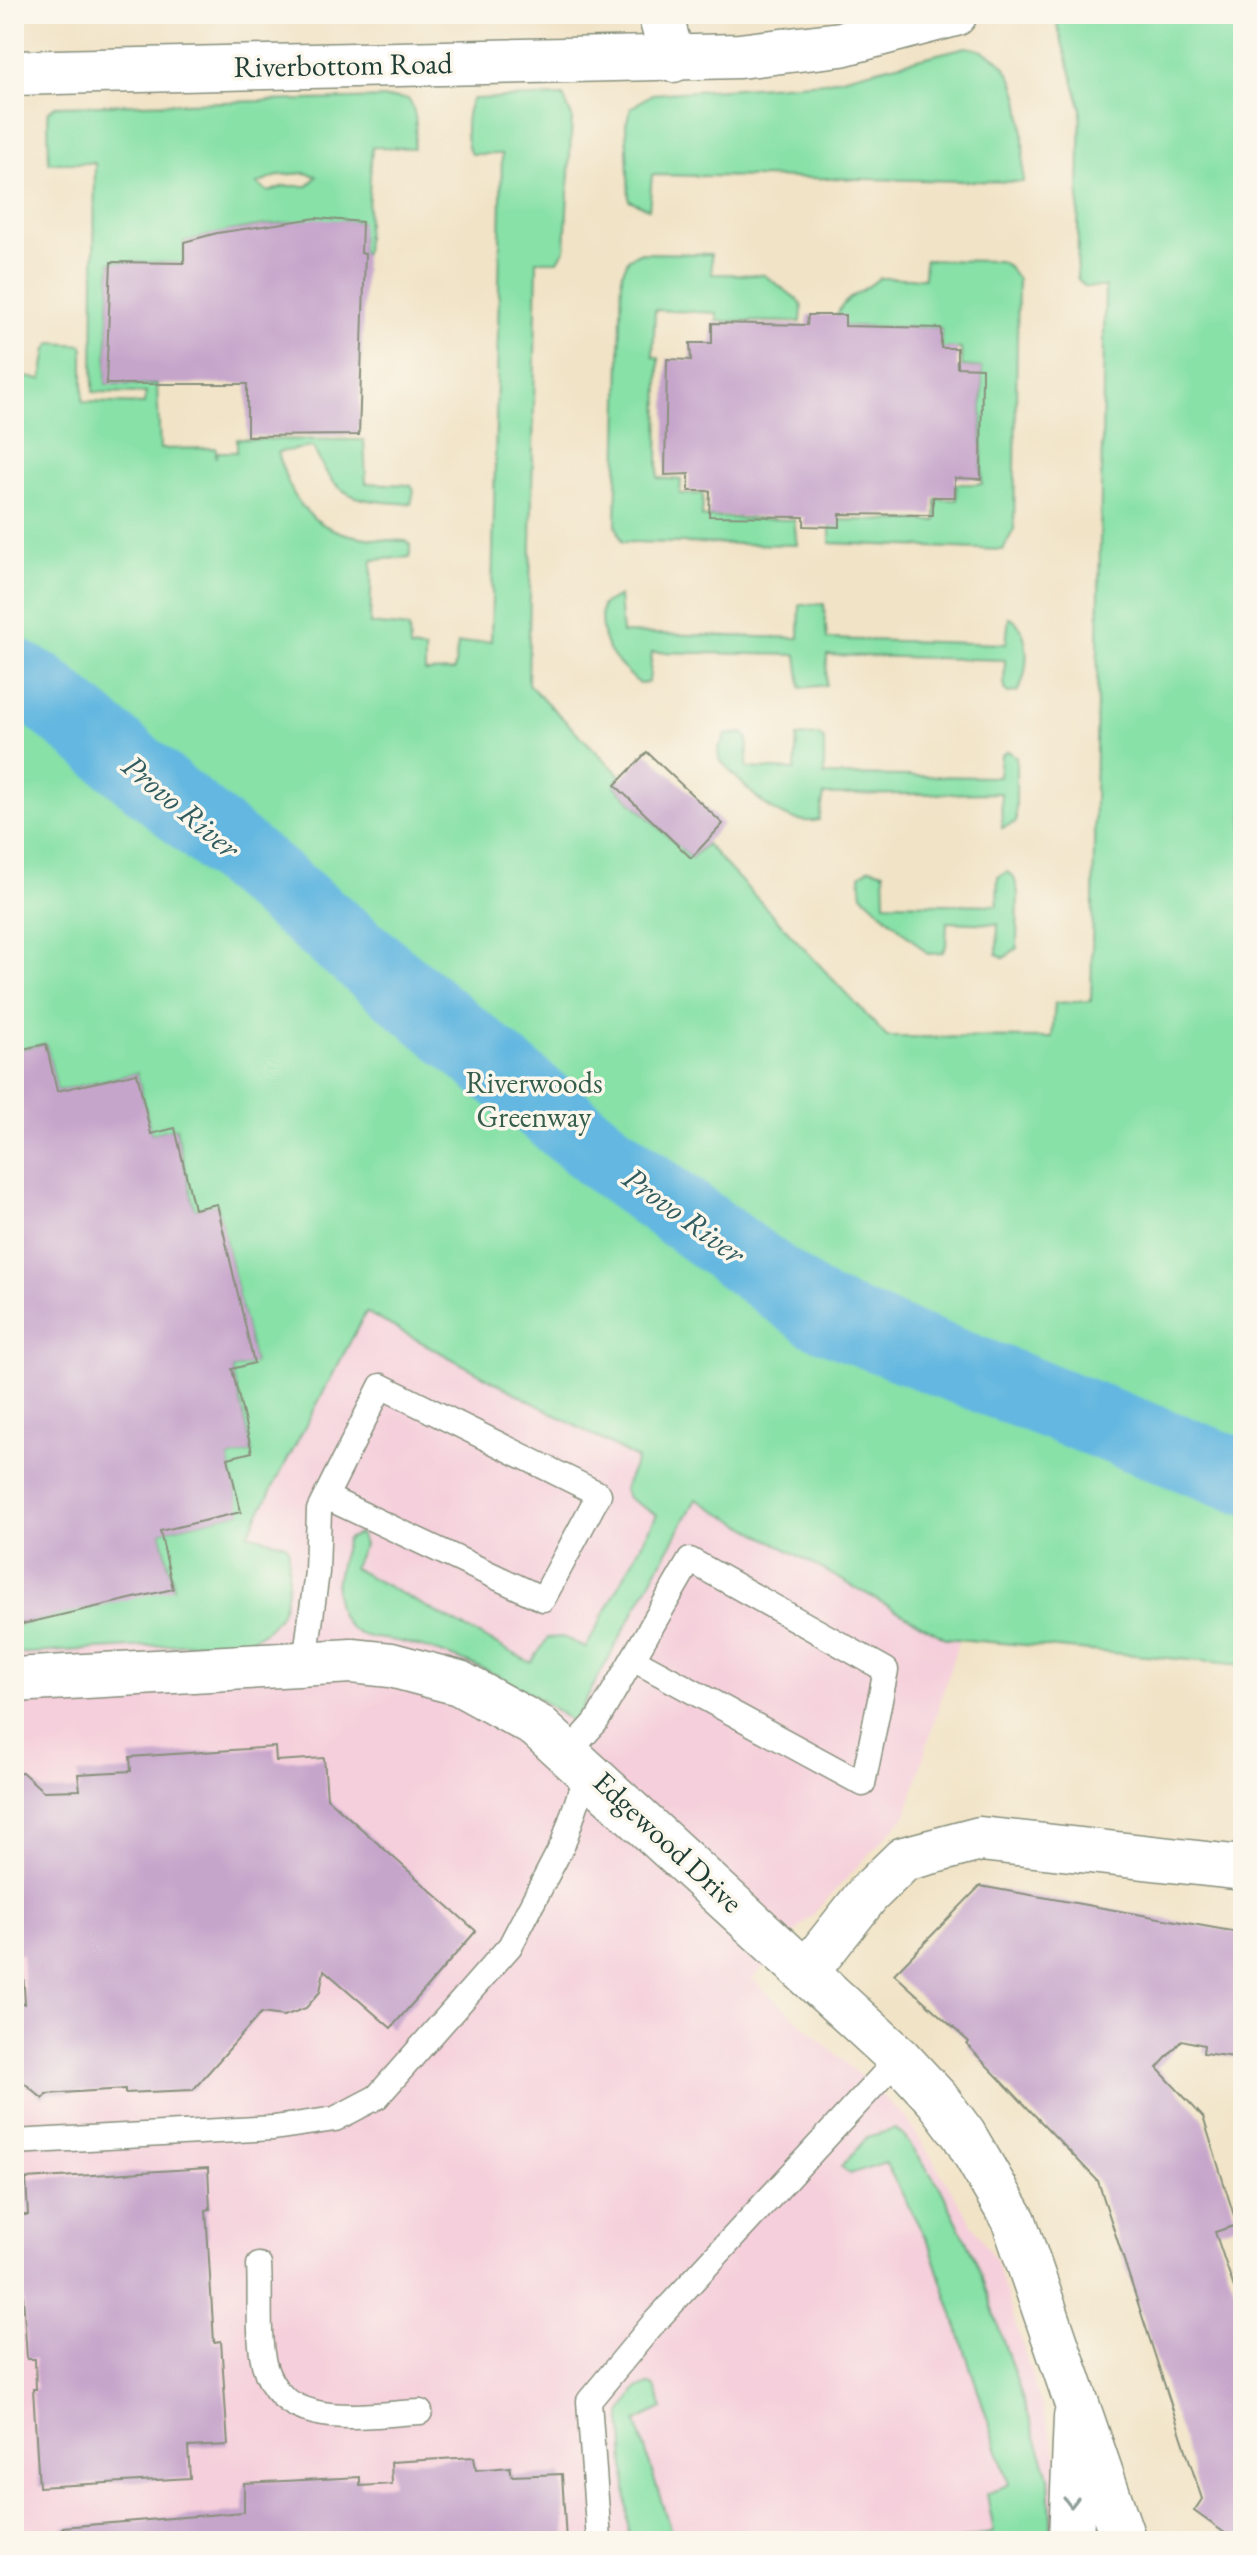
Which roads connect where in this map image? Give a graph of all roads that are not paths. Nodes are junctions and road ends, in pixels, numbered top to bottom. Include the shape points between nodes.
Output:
1 (660, 14) edge
2 (955, 14) edge
3 (673, 60) junction
4 (14, 73) edge
5 (326, 1497) junction
6 (633, 1659) junction
7 (305, 1662) junction
8 (14, 1680) edge
9 (578, 1760) junction
10 (1243, 1868) edge
11 (807, 1971) junction
12 (899, 2058) junction
13 (14, 2142) edge
14 (259, 2265) dead end
15 (1076, 2407) junction
16 (420, 2412) dead end
17 (599, 2541) edge
18 (1071, 2541) edge
19 (1124, 2541) edge

1 - 3 street
2 - 3 street, Riverbottom Road via 885,35 795,52
3 - 4 street, Riverbottom Road
5 - 5 lane via 543,1599 599,1494 381,1386
5 - 7 lane via 319,1510
6 - 6 lane via 808,1755 863,1784 886,1670 690,1560
6 - 9 lane
7 - 8 street, Edgewood Drive
7 - 9 street, Edgewood Drive via 391,1665 459,1683 537,1726
9 - 11 street, Edgewood Drive
9 - 13 lane via 563,1844 510,1946 377,2097 335,2119 274,2128
10 - 11 street via 980,1839 904,1859 868,1894
11 - 12 street, Edgewood Drive
12 - 15 street, Edgewood Drive via 964,2135 1007,2207 1043,2299
12 - 17 lane via 652,2325 589,2401
14 - 16 lane via 264,2363 283,2401 304,2412 332,2415
15 -> 18 street, Edgewood Drive
15 - 19 street, Edgewood Drive

